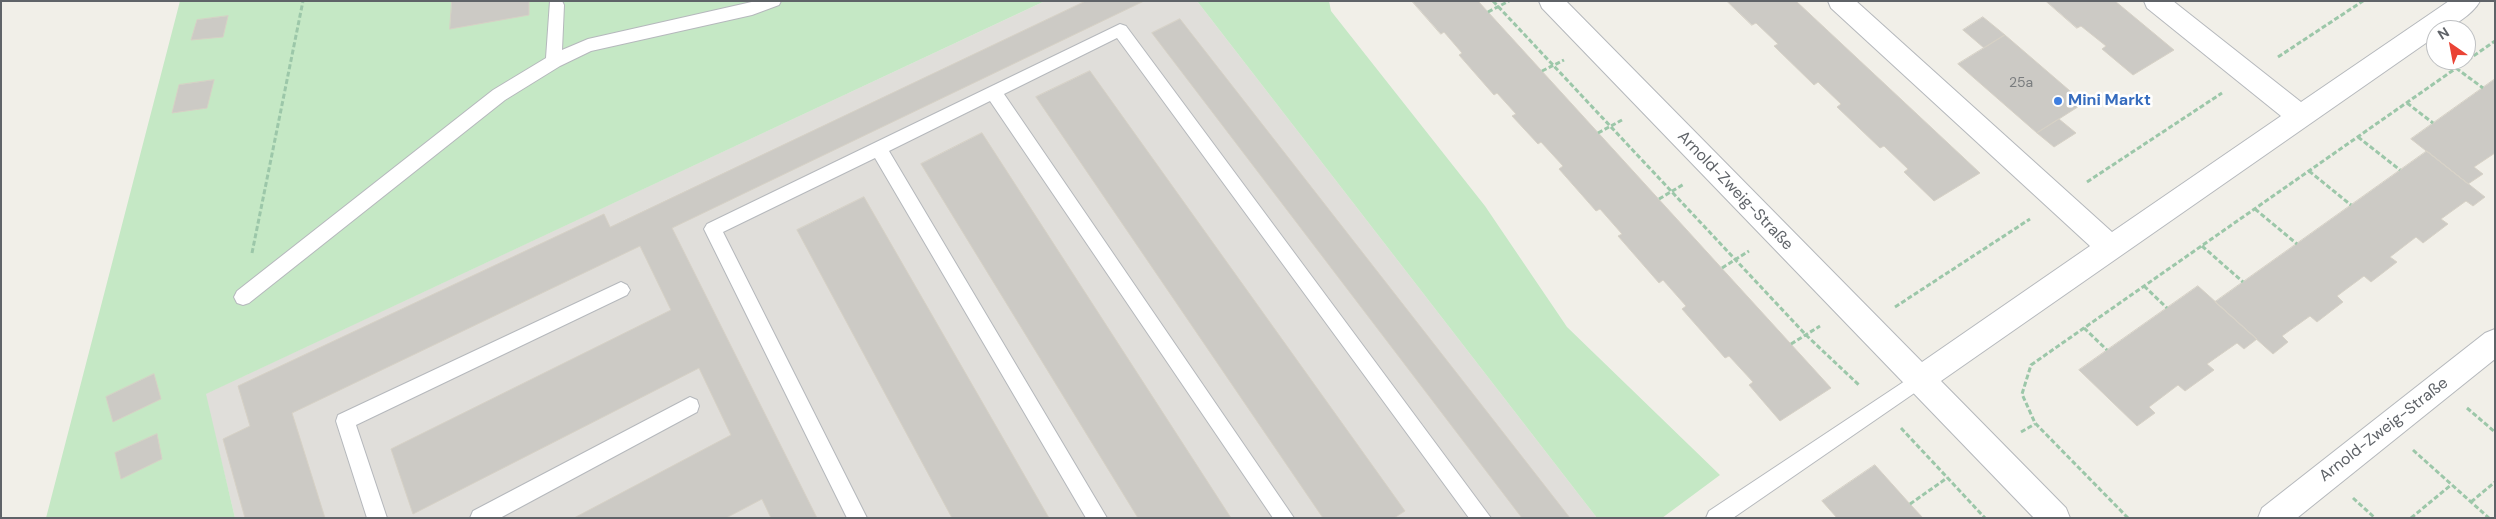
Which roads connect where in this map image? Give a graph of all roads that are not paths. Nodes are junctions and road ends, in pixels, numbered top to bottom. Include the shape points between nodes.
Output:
1 (773, 1) edge
2 (1551, 1) edge
3 (1840, 1) edge
4 (2156, 1) edge
5 (2468, 1) edge
6 (556, 6) dead end
7 (554, 61) junction
8 (993, 92) junction
9 (2301, 117) junction
10 (878, 148) junction
11 (2111, 248) junction
12 (621, 290) dead end
13 (243, 297) road end
14 (2495, 342) edge
15 (1920, 379) junction
16 (690, 406) dead end
17 (377, 518) edge
18 (480, 518) edge
19 (857, 518) edge
20 (1097, 518) edge
21 (1284, 518) edge
22 (1481, 518) edge
23 (1716, 518) edge
24 (2056, 518) edge
25 (2273, 518) edge

1 - 7 lane via 752,9 588,45
2 - 15 street, Arnold-Zweig-Straße
3 - 11 street
4 - 9 street
5 - 9 street
6 - 7 lane
7 - 13 lane via 500,95
8 - 10 lane
8 - 21 lane
8 - 22 lane via 1120,30
9 - 11 street
10 - 19 lane via 713,229
10 - 20 lane
11 - 15 street
12 - 17 lane via 346,421
14 - 25 street, Arnold-Zweig-Straße
15 - 23 lane
15 - 24 street, Arnold-Zweig-Straße
16 - 18 lane

